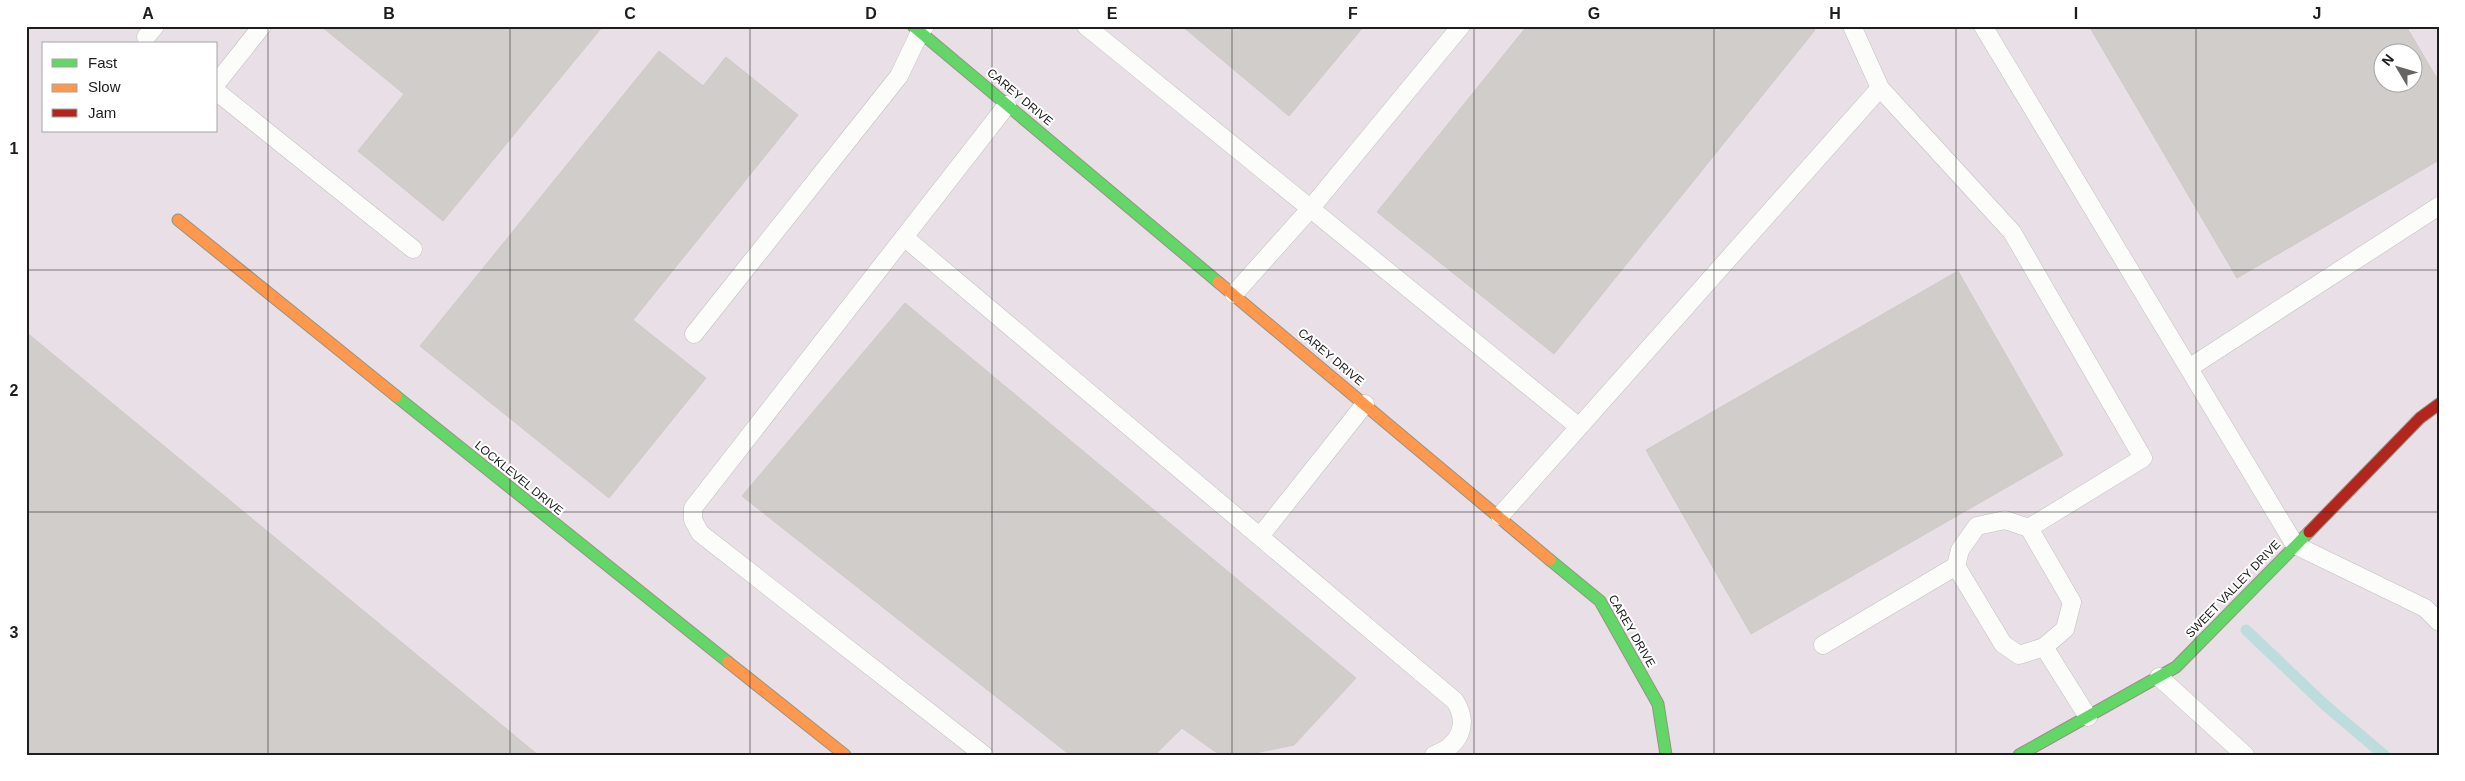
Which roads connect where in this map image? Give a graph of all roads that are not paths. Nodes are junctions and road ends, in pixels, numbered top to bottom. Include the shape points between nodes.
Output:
1 (262, 26) edge
2 (1086, 26) edge
3 (1461, 26) edge
4 (1852, 26) edge
5 (1984, 26) edge
6 (919, 28) edge
7 (218, 81) edge
8 (1880, 88) junction
9 (218, 94) edge
10 (1007, 105) junction
11 (2439, 206) edge
12 (1310, 209) junction
13 (178, 220) dead end
14 (904, 237) junction
15 (413, 249) dead end
16 (1234, 294) junction
17 (694, 334) dead end
18 (2188, 368) junction
19 (1365, 404) junction
20 (2439, 404) edge
21 (1579, 427) junction
22 (1500, 516) junction
23 (2030, 528) junction
24 (1261, 535) junction
25 (2295, 546) junction
26 (1956, 566) junction
27 (2432, 607) edge
28 (2439, 622) edge
29 (1823, 645) dead end
30 (2044, 647) junction
31 (2159, 677) junction
32 (2088, 717) junction
33 (845, 755) edge
34 (984, 755) edge
35 (1434, 755) edge
36 (1666, 755) edge
37 (2019, 755) edge
38 (2244, 755) edge

1 - 7 lane
2 - 12 lane
3 - 12 lane
4 - 8 lane
5 - 18 lane
6 - 10 street, CAREY DRIVE
6 - 17 lane via 899,76
8 - 21 lane
8 - 23 lane via 2012,232 2143,458
9 - 15 lane
10 - 14 lane
10 - 16 street, CAREY DRIVE
11 - 18 lane
12 - 16 lane
12 - 21 lane
13 - 33 street, LOCKLEVEL DRIVE
14 - 24 lane
14 - 34 lane via 693,508 693,520 700,533
16 - 19 street, CAREY DRIVE
18 - 25 lane
19 - 22 street, CAREY DRIVE
19 - 24 lane
20 - 25 street, SWEET VALLEY DRIVE via 2420,418
21 - 22 lane
22 - 36 street, CAREY DRIVE via 1600,601 1658,704
23 - 26 lane via 2005,520 1977,526 1960,550
23 - 30 lane via 2072,602 2065,629
24 - 35 lane via 1455,701 1462,712 1464,724 1447,750
25 - 27 lane
25 - 31 street, SWEET VALLEY DRIVE via 2176,667
26 - 29 lane
26 - 30 lane via 2003,644 2019,655
27 - 28 lane
30 - 32 lane
31 - 32 street, SWEET VALLEY DRIVE
31 - 38 lane
32 - 37 street, SWEET VALLEY DRIVE

